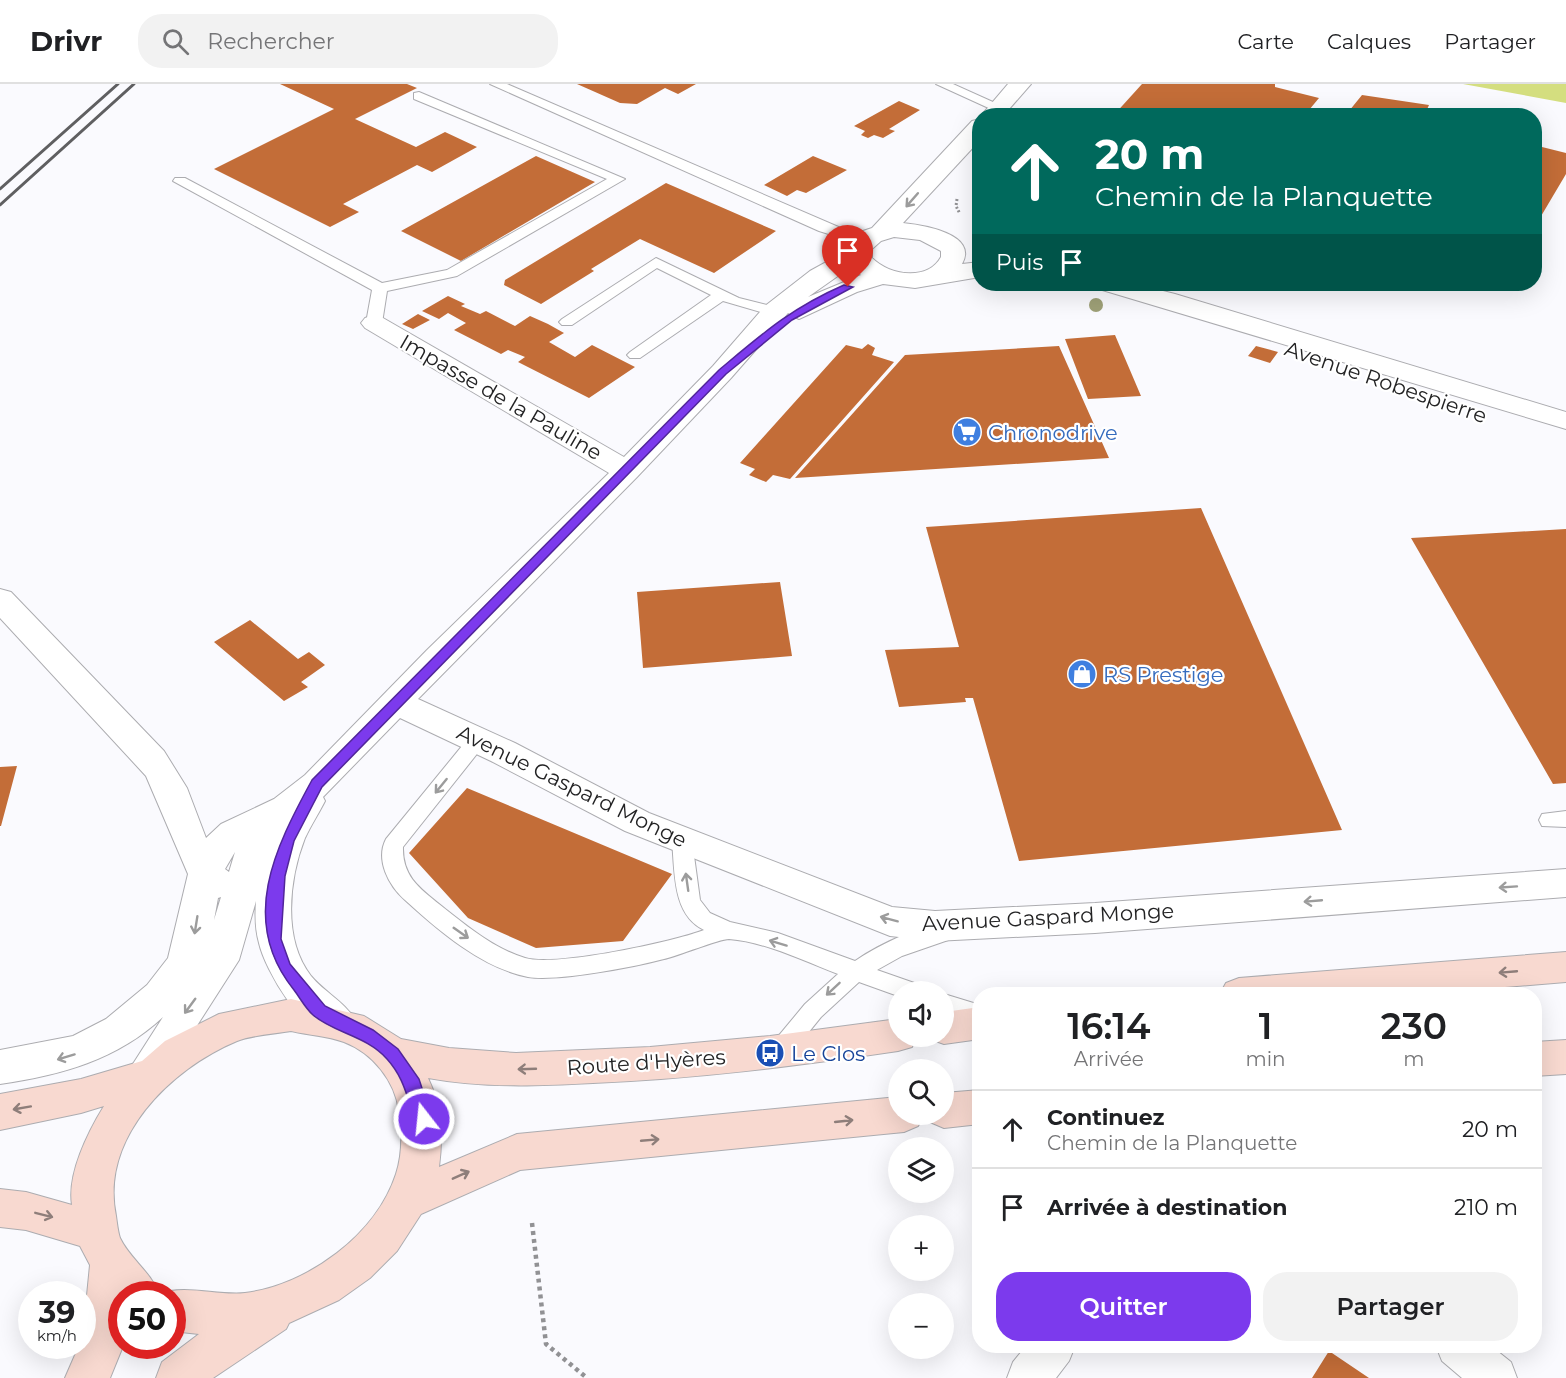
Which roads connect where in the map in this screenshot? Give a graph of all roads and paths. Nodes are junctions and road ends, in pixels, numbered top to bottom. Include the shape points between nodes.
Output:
1 (496, 84) edge
2 (942, 84) edge
3 (1020, 84) edge
4 (419, 96) dead end
5 (988, 108) edge
6 (997, 108) edge
7 (972, 134) edge
8 (941, 167) junction
9 (180, 181) dead end
10 (939, 225) junction
11 (868, 242) junction
12 (972, 244) edge
13 (972, 270) edge
14 (884, 276) junction
15 (927, 278) junction
16 (380, 288) junction
17 (1132, 291) edge
18 (722, 295) junction
19 (774, 311) junction
20 (1211, 314) junction
21 (567, 322) dead end
22 (374, 323) joint
23 (635, 355) dead end
24 (722, 372) junction
25 (1566, 421) edge
26 (1566, 440) edge
27 (627, 471) junction
28 (0, 599) edge
29 (396, 702) junction
30 (478, 740) junction
31 (317, 784) junction
32 (288, 806) junction
33 (682, 841) junction
34 (207, 876) junction
35 (1566, 883) edge
36 (237, 896) junction
37 (981, 925) junction
38 (726, 930) junction
39 (1566, 967) edge
40 (854, 970) junction
41 (888, 983) edge
42 (1324, 987) edge
43 (954, 1007) edge
44 (972, 1013) edge
45 (337, 1022) junction
46 (972, 1024) edge
47 (954, 1027) edge
48 (888, 1036) edge
49 (779, 1052) junction
50 (392, 1054) junction
51 (1566, 1057) edge
52 (1542, 1058) edge
53 (0, 1067) edge
54 (144, 1072) junction
55 (972, 1108) edge
56 (954, 1109) edge
57 (0, 1112) edge
58 (888, 1116) edge
59 (408, 1200) junction
60 (0, 1208) edge
61 (532, 1223) dead end
62 (87, 1229) junction
63 (123, 1281) edge
64 (298, 1299) junction
65 (186, 1312) edge
66 (108, 1323) edge
67 (1048, 1353) edge
68 (1466, 1353) edge
69 (87, 1378) edge
70 (178, 1378) edge
71 (587, 1378) edge
72 (1029, 1378) edge
73 (1495, 1378) edge

1 - 11 lane via 824,228
2 - 5 lane
3 - 6 street
4 - 16 lane via 618,179 453,273
7 - 8 street
8 - 10 street
8 -> 11 street
9 - 16 lane
10 - 11 street
10 - 12 street
10 - 15 street via 952,257 949,266
11 - 14 street via 863,265
11 - 19 street
13 - 15 street
14 - 15 street
14 - 24 street via 812,302
16 - 22 lane
17 - 20 street, Avenue Robespierre
18 - 19 lane
18 - 21 lane via 656,262
18 - 23 lane
19 - 24 street
20 - 25 street, Avenue Robespierre
20 - 26 street, Avenue Robespierre via 1335,368
22 - 27 street, Impasse de la Pauline
24 - 27 street
27 - 29 street
28 - 34 street via 63,662 163,774 181,810 193,854
29 - 30 street, Avenue Gaspard Monge
29 - 31 street
30 - 33 street, Avenue Gaspard Monge
30 -> 38 lane via 393,845 391,861 394,875 410,892 459,932 523,967 559,968 659,954
31 - 32 street
31 - 45 street via 286,841 277,876 274,939 284,967 319,1011
32 - 34 street via 232,833 218,848
32 - 36 street via 254,848
37 -> 33 street, Avenue Gaspard Monge via 935,926 890,921
38 -> 33 lane via 702,919 690,902
34 - 36 street
34 -> 53 street via 194,938 182,971 136,1020 109,1039 60,1059
35 -> 37 street, Avenue Gaspard Monge
36 -> 54 street via 219,960 172,1039
37 - 40 lane via 932,935
40 -> 38 lane via 778,942
39 -> 42 main road
40 - 41 lane
40 -> 49 lane via 806,1016
43 - 44 lane
45 - 50 main road via 367,1035
45 - 54 main road via 274,1015 242,1020 178,1047
46 - 47 main road
48 - 49 main road, Route d'Hyères
49 -> 50 main road, Route d'Hyères via 650,1064 516,1070 449,1065
50 - 59 main road via 413,1084 424,1119 422,1160
51 - 52 main road
54 -> 57 main road via 81,1096
54 - 62 main road via 110,1112 91,1149 83,1190
55 - 56 main road
59 -> 58 main road via 517,1152
59 - 64 main road via 364,1258 333,1281
60 -> 62 main road via 26,1211
61 - 71 path via 546,1344
62 - 63 main road
64 - 65 main road via 255,1312 212,1316
64 - 70 main road via 244,1329
66 - 69 main road
67 - 72 street
68 - 73 street

